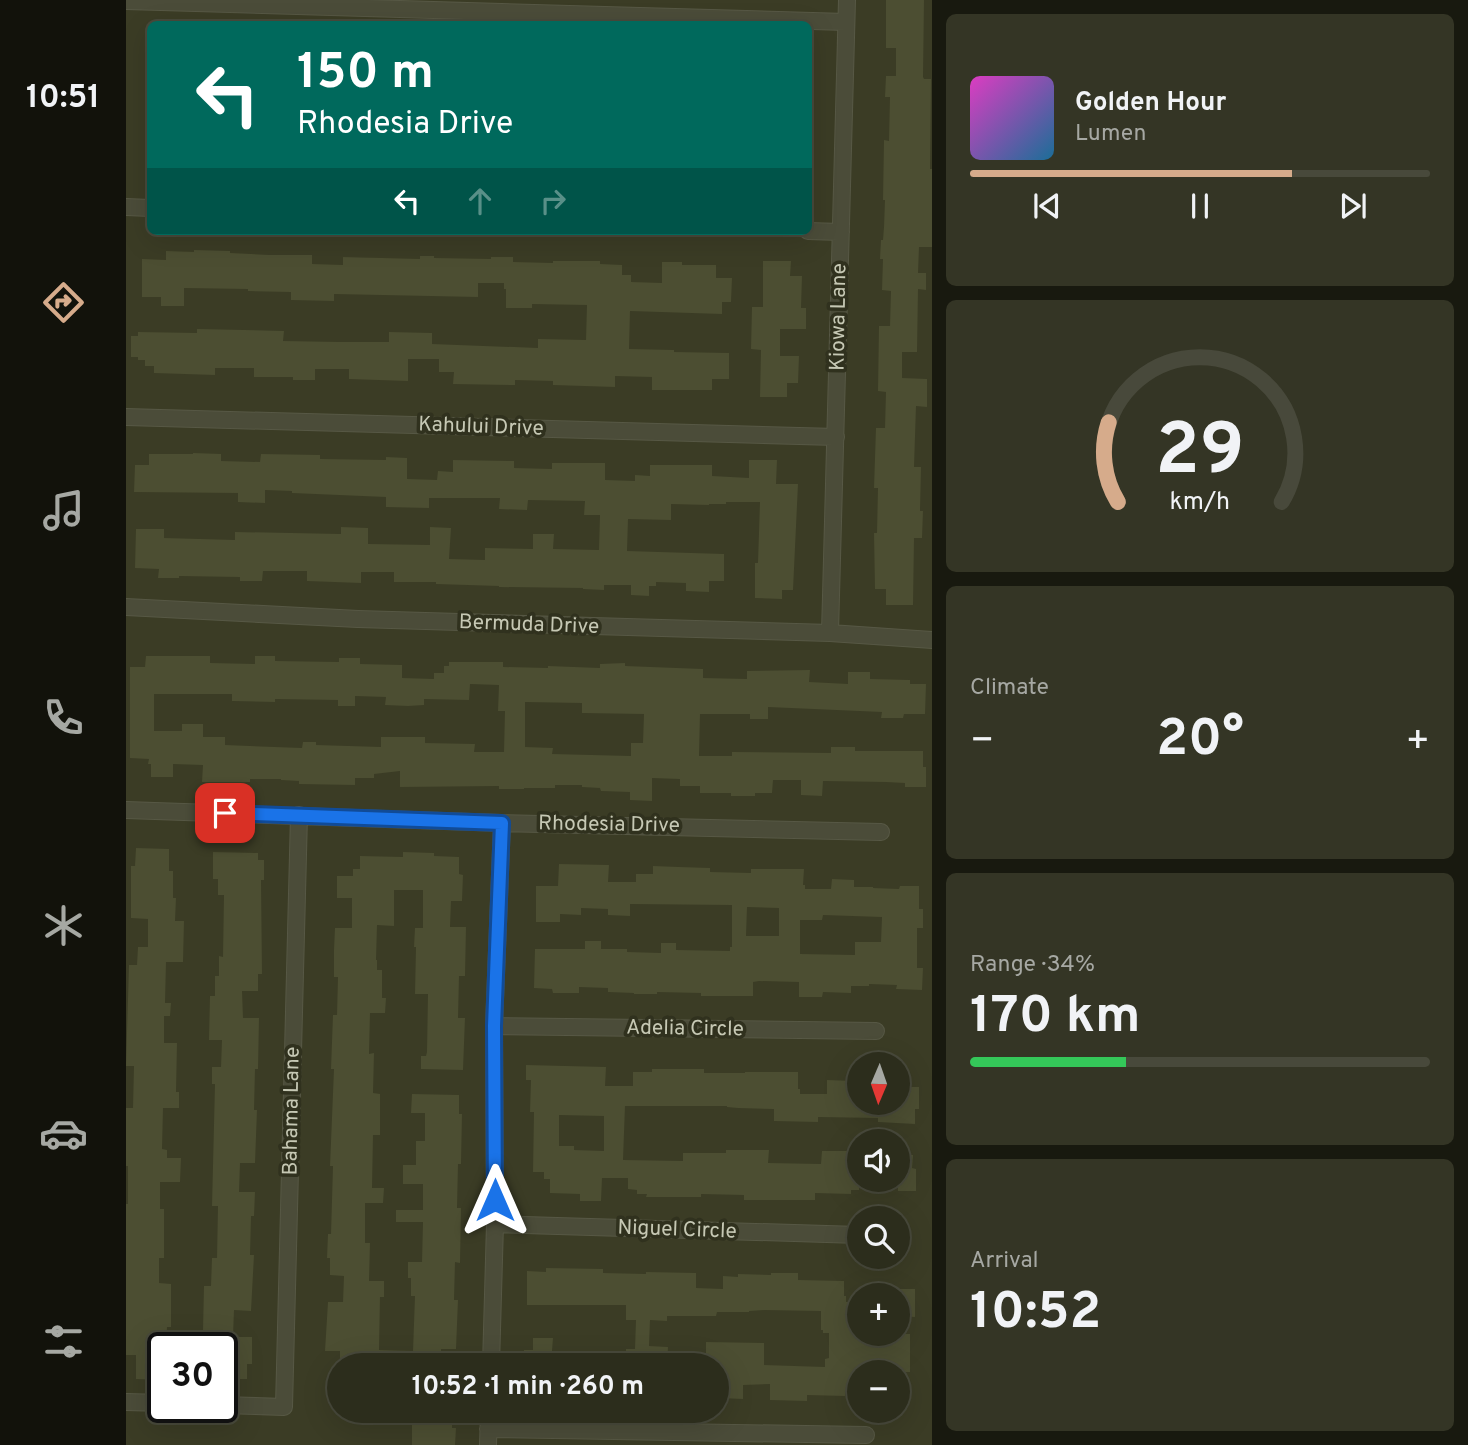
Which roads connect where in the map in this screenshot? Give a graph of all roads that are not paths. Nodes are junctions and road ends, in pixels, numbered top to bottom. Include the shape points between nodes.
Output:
1 (847, 0) edge
2 (126, 1) edge
3 (812, 21) edge
4 (812, 21) edge
5 (846, 22) junction
6 (126, 207) edge
7 (147, 208) edge
8 (812, 230) edge
9 (841, 232) junction
10 (126, 417) edge
11 (836, 437) junction
12 (126, 607) edge
13 (830, 633) junction
14 (932, 640) edge
15 (126, 810) edge
16 (299, 816) junction
17 (502, 823) junction
18 (881, 832) dead end
19 (494, 1026) junction
20 (876, 1031) dead end
21 (495, 1224) junction
22 (847, 1235) edge
23 (491, 1353) edge
24 (126, 1402) edge
25 (147, 1403) edge
26 (238, 1405) edge
27 (866, 1435) dead end
28 (488, 1437) edge

1 - 5 street, Kiowa Lane
2 - 4 street
3 - 5 street
5 - 9 street, Kiowa Lane
6 - 7 street
8 - 9 street
9 - 11 street, Kiowa Lane
10 - 11 street, Kahului Drive
11 - 13 street, Kiowa Lane
12 - 13 street, Bermuda Drive via 358,620
13 - 14 street, Bermuda Drive
15 - 16 street, Rhodesia Drive
16 - 17 street, Rhodesia Drive
16 - 26 street, Bahama Lane via 284,1406
17 - 18 street, Rhodesia Drive
17 - 19 street
19 - 20 street, Adelia Circle
19 - 21 street
21 - 22 street, Niguel Circle
21 - 23 street
24 - 25 street
27 - 28 street

